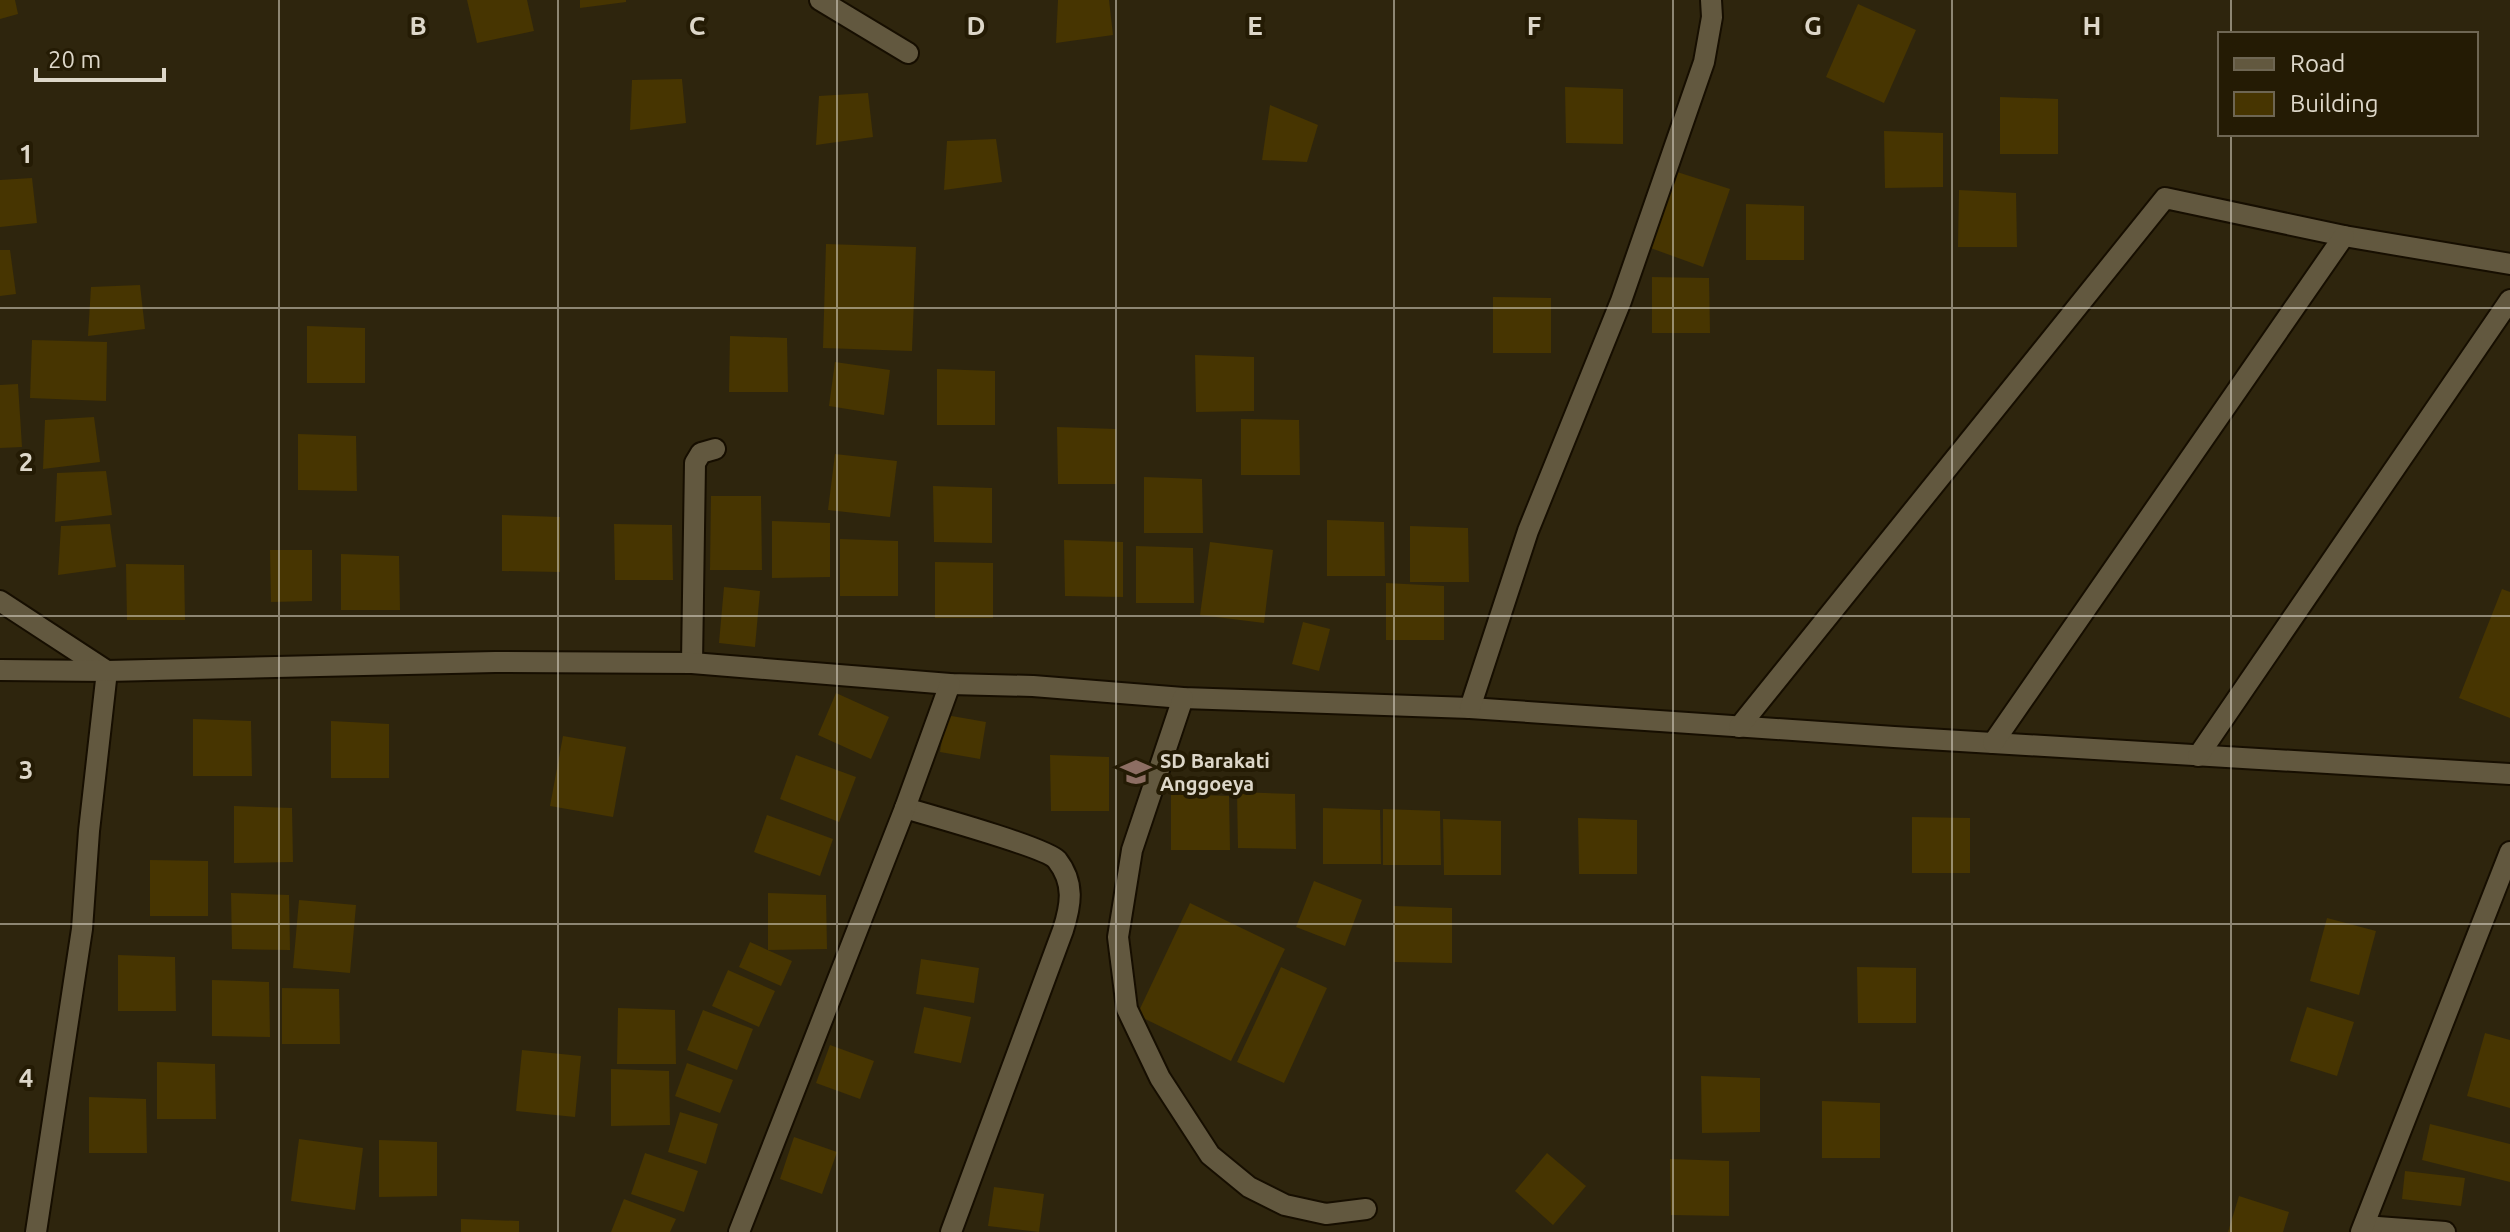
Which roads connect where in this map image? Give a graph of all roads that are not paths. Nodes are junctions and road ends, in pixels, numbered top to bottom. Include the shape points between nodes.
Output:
1 (820, 0) edge
2 (1711, 0) edge
3 (908, 53) dead end
4 (2344, 236) junction
5 (2510, 264) edge
6 (2510, 300) edge
7 (715, 449) dead end
8 (0, 601) edge
9 (692, 663) junction
10 (0, 670) edge
11 (107, 671) junction
12 (950, 684) junction
13 (1183, 698) junction
14 (1470, 708) junction
15 (1739, 727) junction
16 (1993, 743) junction
17 (2198, 756) junction
18 (2510, 774) edge
19 (905, 808) junction
20 (2510, 852) edge
21 (1366, 1209) dead end
22 (2362, 1229) edge
23 (36, 1232) edge
24 (739, 1232) edge
25 (951, 1232) edge
26 (2445, 1232) edge

1 - 3 street
2 - 14 street via 1704,62 1621,301 1528,531
4 - 5 street
4 - 15 street via 2165,198
4 - 16 street
6 - 17 street
7 - 9 street via 701,453 695,463
8 - 11 street
9 - 11 street
9 - 12 street
10 - 11 street
11 - 23 street via 82,929
12 - 13 street
12 - 19 street
13 - 14 street
13 - 21 street via 1132,850 1118,937 1127,1009 1160,1078 1210,1155 1249,1187 1285,1205 1326,1214
14 - 15 street
15 - 16 street
16 - 17 street
17 - 18 street
19 - 24 street
19 - 25 street via 1055,858 1068,882 1071,905
20 - 22 street
22 - 26 street

